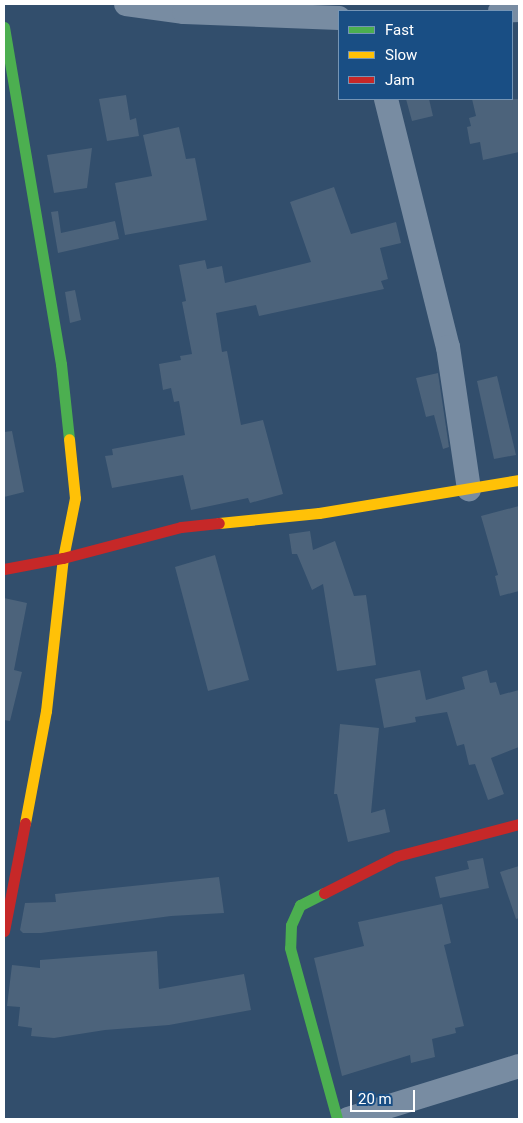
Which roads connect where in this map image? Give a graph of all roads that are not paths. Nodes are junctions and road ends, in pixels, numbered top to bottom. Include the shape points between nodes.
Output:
1 (126, 4) edge
2 (338, 18) edge
3 (4, 27) edge
4 (386, 100) edge
5 (519, 480) edge
6 (469, 489) junction
7 (63, 558) junction
8 (4, 569) edge
9 (519, 824) edge
10 (4, 931) edge
11 (519, 1066) edge
12 (337, 1119) edge
13 (348, 1119) edge

1 - 2 street via 184,12
3 - 7 street via 61,364 75,498
4 - 6 street via 448,347
5 - 6 street
6 - 7 street via 328,512 181,527
7 - 8 street
7 - 10 street via 46,711
9 - 12 street via 397,856 300,905 290,926 291,955
11 - 13 street

